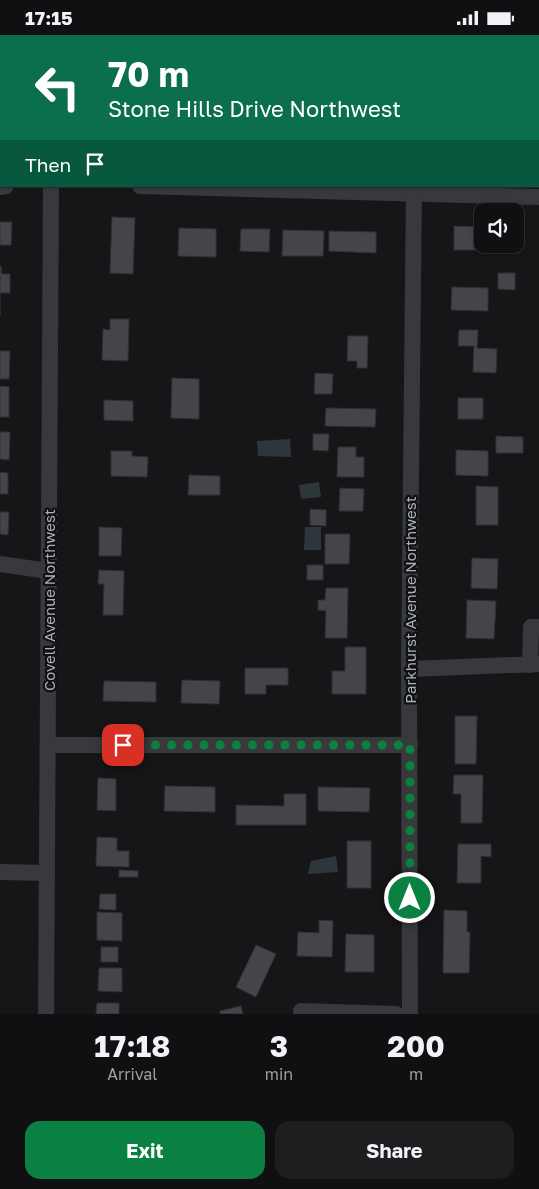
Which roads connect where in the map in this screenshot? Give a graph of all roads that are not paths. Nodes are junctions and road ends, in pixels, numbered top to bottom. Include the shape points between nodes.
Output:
1 (51, 187) edge
2 (208, 187) edge
3 (414, 190) edge
4 (539, 197) edge
5 (0, 564) edge
6 (48, 571) junction
7 (539, 627) edge
8 (535, 665) edge
9 (409, 669) junction
10 (48, 745) junction
11 (410, 745) junction
12 (0, 872) edge
13 (47, 873) junction
14 (301, 1011) dead end
15 (46, 1014) edge
16 (396, 1014) edge
17 (410, 1014) edge

1 - 6 street, Covell Avenue Northwest
2 - 3 street
3 - 4 street
3 - 9 street, Parkhurst Avenue Northwest
5 - 6 street
6 - 10 street, Covell Avenue Northwest
7 - 8 street via 531,627
8 - 9 street
9 - 11 street, Parkhurst Avenue Northwest
10 - 11 street
10 - 13 street, Covell Avenue Northwest
11 - 17 street, Parkhurst Avenue Northwest
12 - 13 street
13 - 15 street, Covell Avenue Northwest
14 - 16 street

